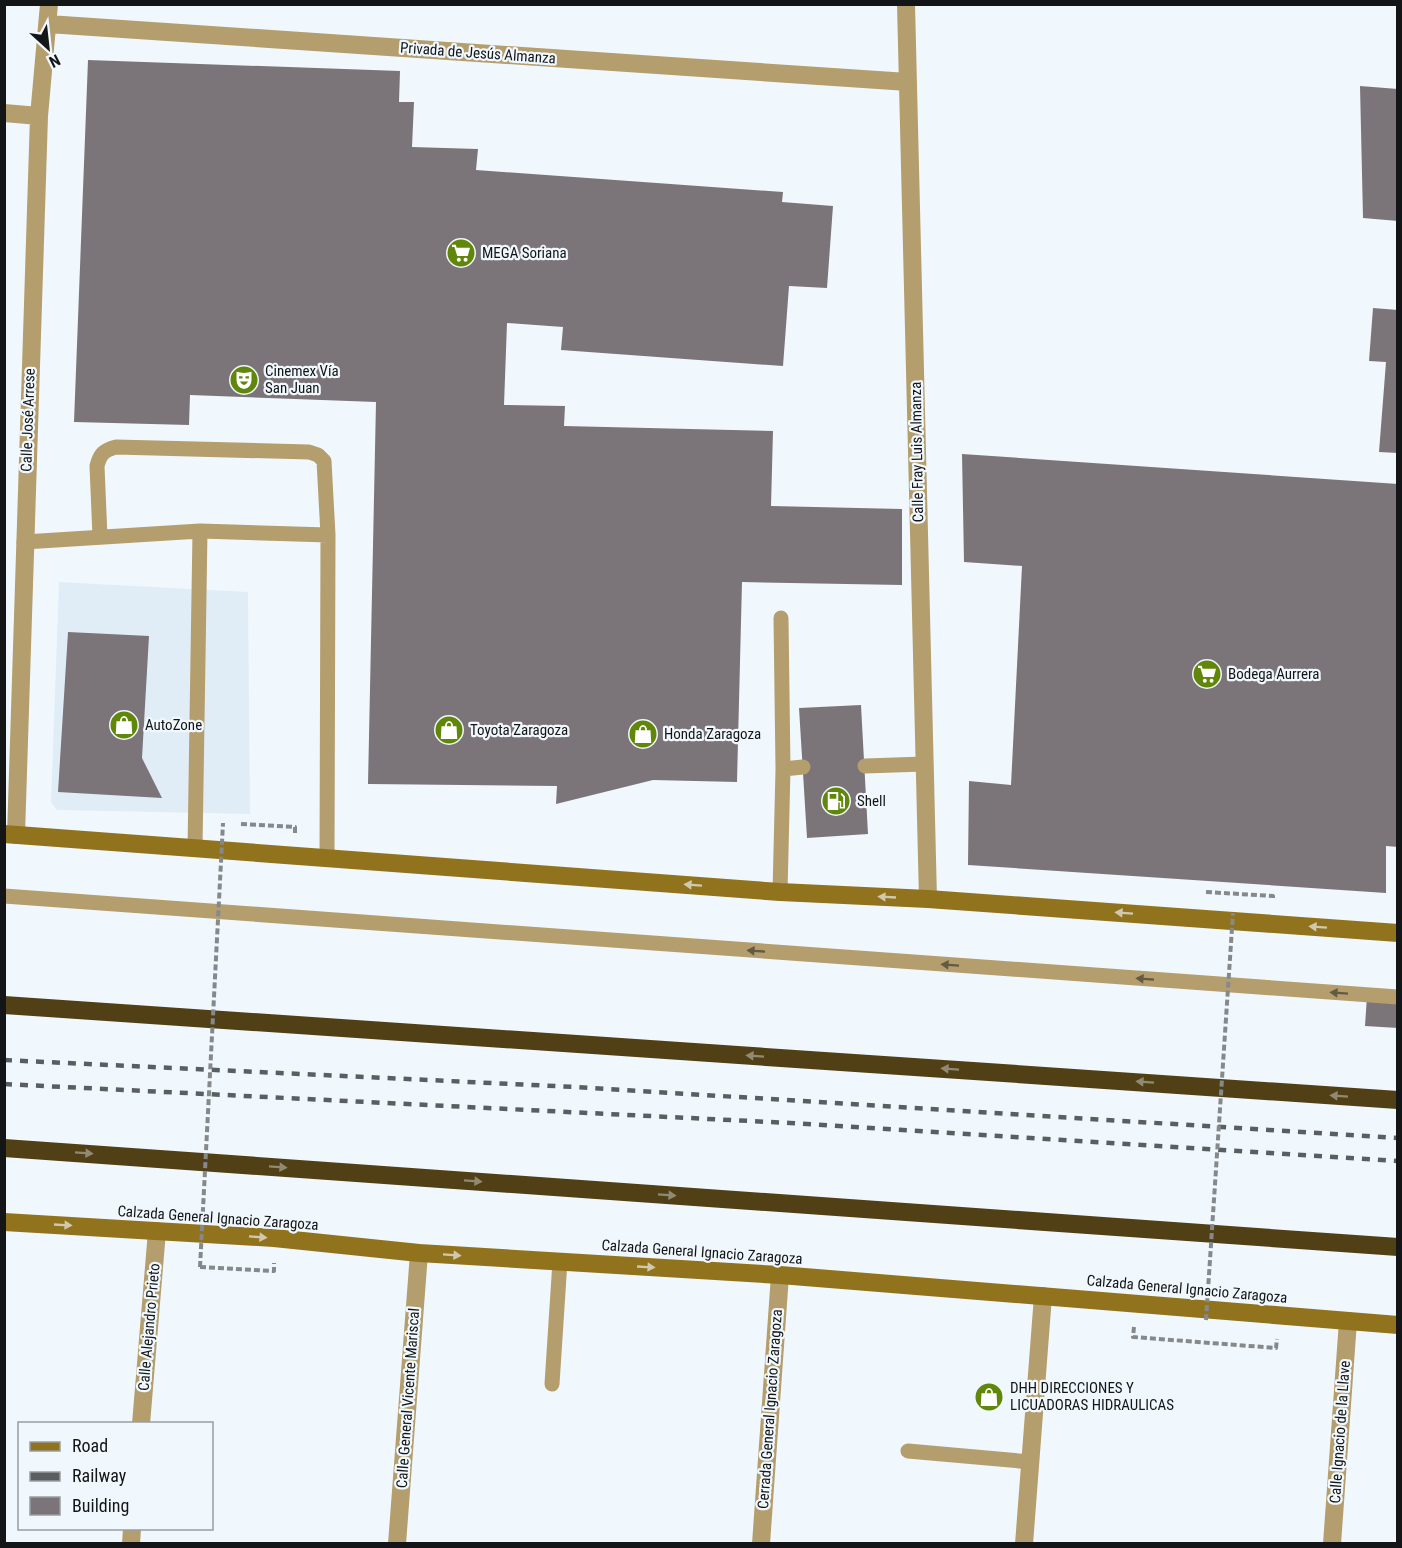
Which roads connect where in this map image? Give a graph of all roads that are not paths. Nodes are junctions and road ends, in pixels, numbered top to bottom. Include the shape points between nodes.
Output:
1 (49, 4) edge
2 (906, 4) edge
3 (48, 24) junction
4 (908, 82) junction
5 (4, 114) edge
6 (39, 116) junction
7 (200, 531) junction
8 (328, 535) junction
9 (100, 537) junction
10 (24, 542) junction
11 (781, 618) dead end
12 (924, 764) junction
13 (865, 766) dead end
14 (803, 767) dead end
15 (783, 769) junction
16 (10, 835) edge
17 (195, 848) junction
18 (327, 857) junction
19 (780, 892) junction
20 (4, 896) edge
21 (928, 899) junction
22 (1398, 933) edge
23 (1398, 998) edge
24 (4, 1005) edge
25 (1398, 1100) edge
26 (4, 1148) edge
27 (40, 1150) junction
28 (4, 1154) edge
29 (4, 1222) edge
30 (157, 1231) junction
31 (1398, 1246) edge
32 (419, 1253) junction
33 (560, 1261) junction
34 (780, 1275) junction
35 (1043, 1296) junction
36 (1348, 1321) junction
37 (1398, 1324) edge
38 (552, 1384) dead end
39 (141, 1422) edge
40 (908, 1451) dead end
41 (1030, 1462) junction
42 (397, 1544) edge
43 (761, 1544) edge
44 (1024, 1544) edge
45 (1332, 1544) edge

1 - 3 street, Calle José Arrese
2 - 4 street, Calle Fray Luis Almanza
3 - 4 street, Privada de Jesús Almanza
3 - 6 street, Calle José Arrese
4 - 12 street, Calle Fray Luis Almanza
5 - 6 street
6 - 10 street, Calle José Arrese
7 - 8 lane
7 - 9 lane
7 - 17 lane
8 - 9 lane via 327,471 318,455 116,447 106,449 97,466
8 - 18 lane
9 - 10 lane
10 - 16 street, Calle José Arrese
11 - 15 lane
12 - 13 lane
12 - 21 street, Calle Fray Luis Almanza
14 - 15 lane
15 - 19 lane
16 - 17 main road
17 - 18 main road
19 -> 18 main road
21 -> 19 main road
23 -> 20 lane
22 -> 21 main road
25 -> 24 highway
26 - 27 highway
27 - 28 highway
27 -> 31 highway
29 -> 30 main road, Calzada General Ignacio Zaragoza
30 -> 32 main road, Calzada General Ignacio Zaragoza
30 - 39 street, Calle Alejandro Prieto
32 -> 33 main road, Calzada General Ignacio Zaragoza
32 - 42 street, Calle General Vicente Mariscal
33 -> 34 main road, Calzada General Ignacio Zaragoza
33 - 38 lane
34 - 35 main road, Calzada General Ignacio Zaragoza
34 - 43 street, Cerrada General Ignacio Zaragoza
35 - 36 main road, Calzada General Ignacio Zaragoza
35 - 41 street
36 - 37 main road, Calzada General Ignacio Zaragoza
36 - 45 street, Calle Ignacio de la Llave
40 - 41 lane
41 - 44 street

